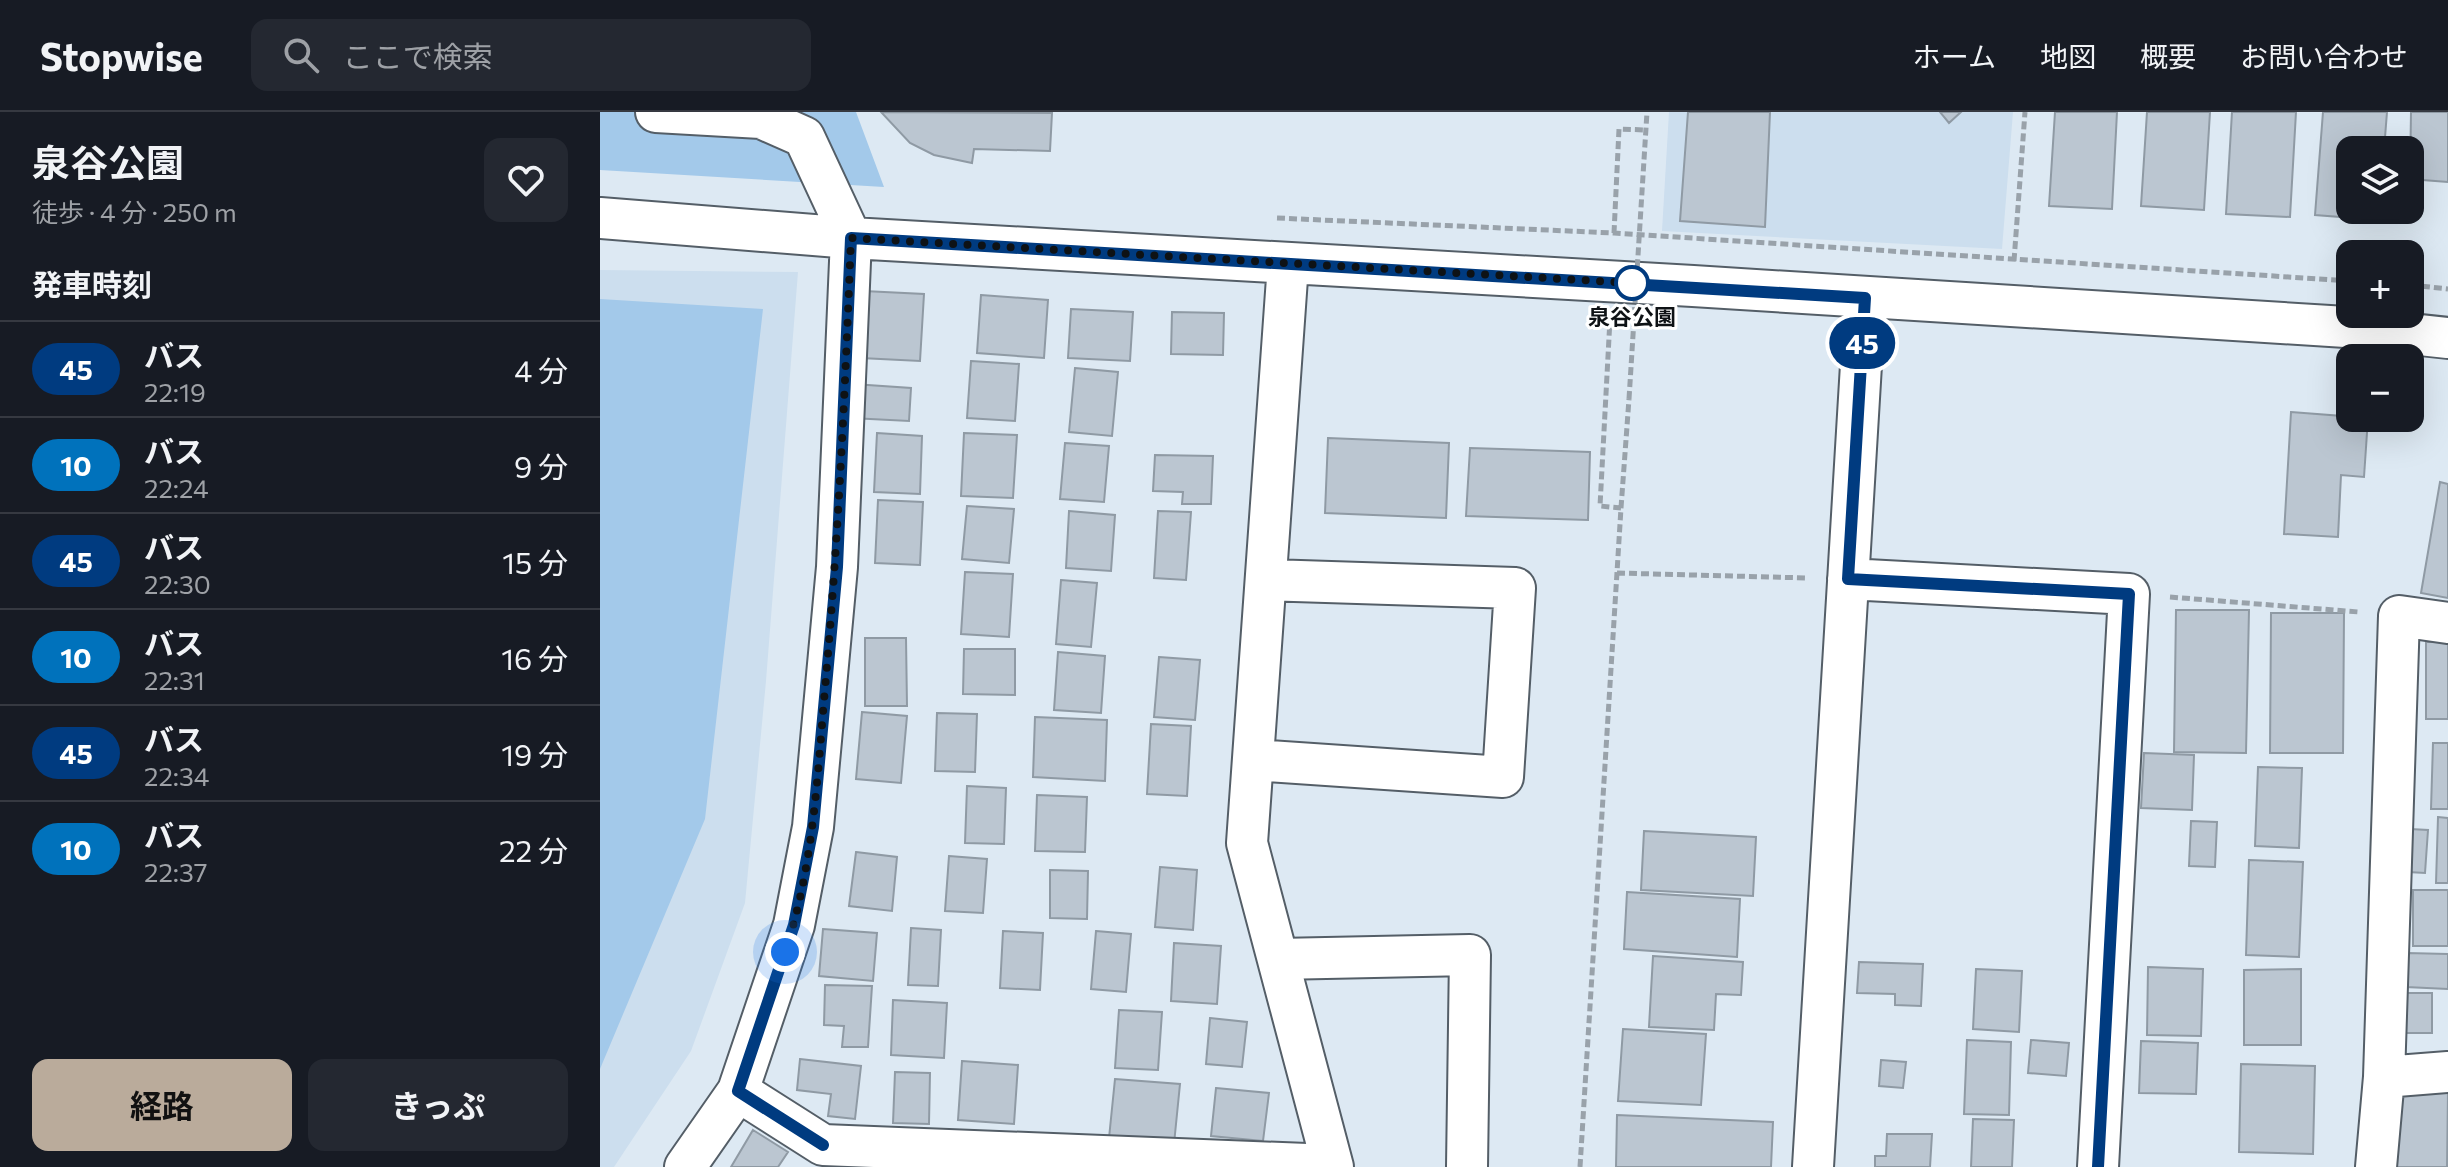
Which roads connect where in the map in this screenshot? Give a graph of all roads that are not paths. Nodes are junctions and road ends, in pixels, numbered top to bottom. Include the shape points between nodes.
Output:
1 (656, 112) edge
2 (759, 115) edge
3 (600, 218) edge
4 (851, 238) junction
5 (1288, 264) junction
6 (1865, 298) junction
7 (2448, 338) edge
8 (1848, 579) junction
9 (1266, 580) junction
10 (2448, 623) edge
11 (1253, 760) junction
12 (1278, 959) junction
13 (2448, 1072) edge
14 (2384, 1077) junction
15 (738, 1091) junction
16 (1332, 1166) edge
17 (685, 1167) edge
18 (1467, 1167) edge
19 (1813, 1167) edge
20 (2098, 1167) edge
21 (2376, 1167) edge

1 - 2 street
2 - 4 street via 804,137
3 - 4 street
4 - 5 street
4 - 15 street via 837,567 813,827 794,925
5 - 6 street
5 - 9 street
6 - 7 street
6 - 8 street
8 - 19 street
8 - 20 street via 2129,594
9 - 11 street
9 - 11 street via 1515,588 1503,777
10 - 14 street via 2399,616
11 - 12 street via 1247,843
12 - 16 street
12 - 18 street via 1470,955
13 - 14 street
14 - 21 street
15 - 16 street via 823,1145
15 - 17 street

